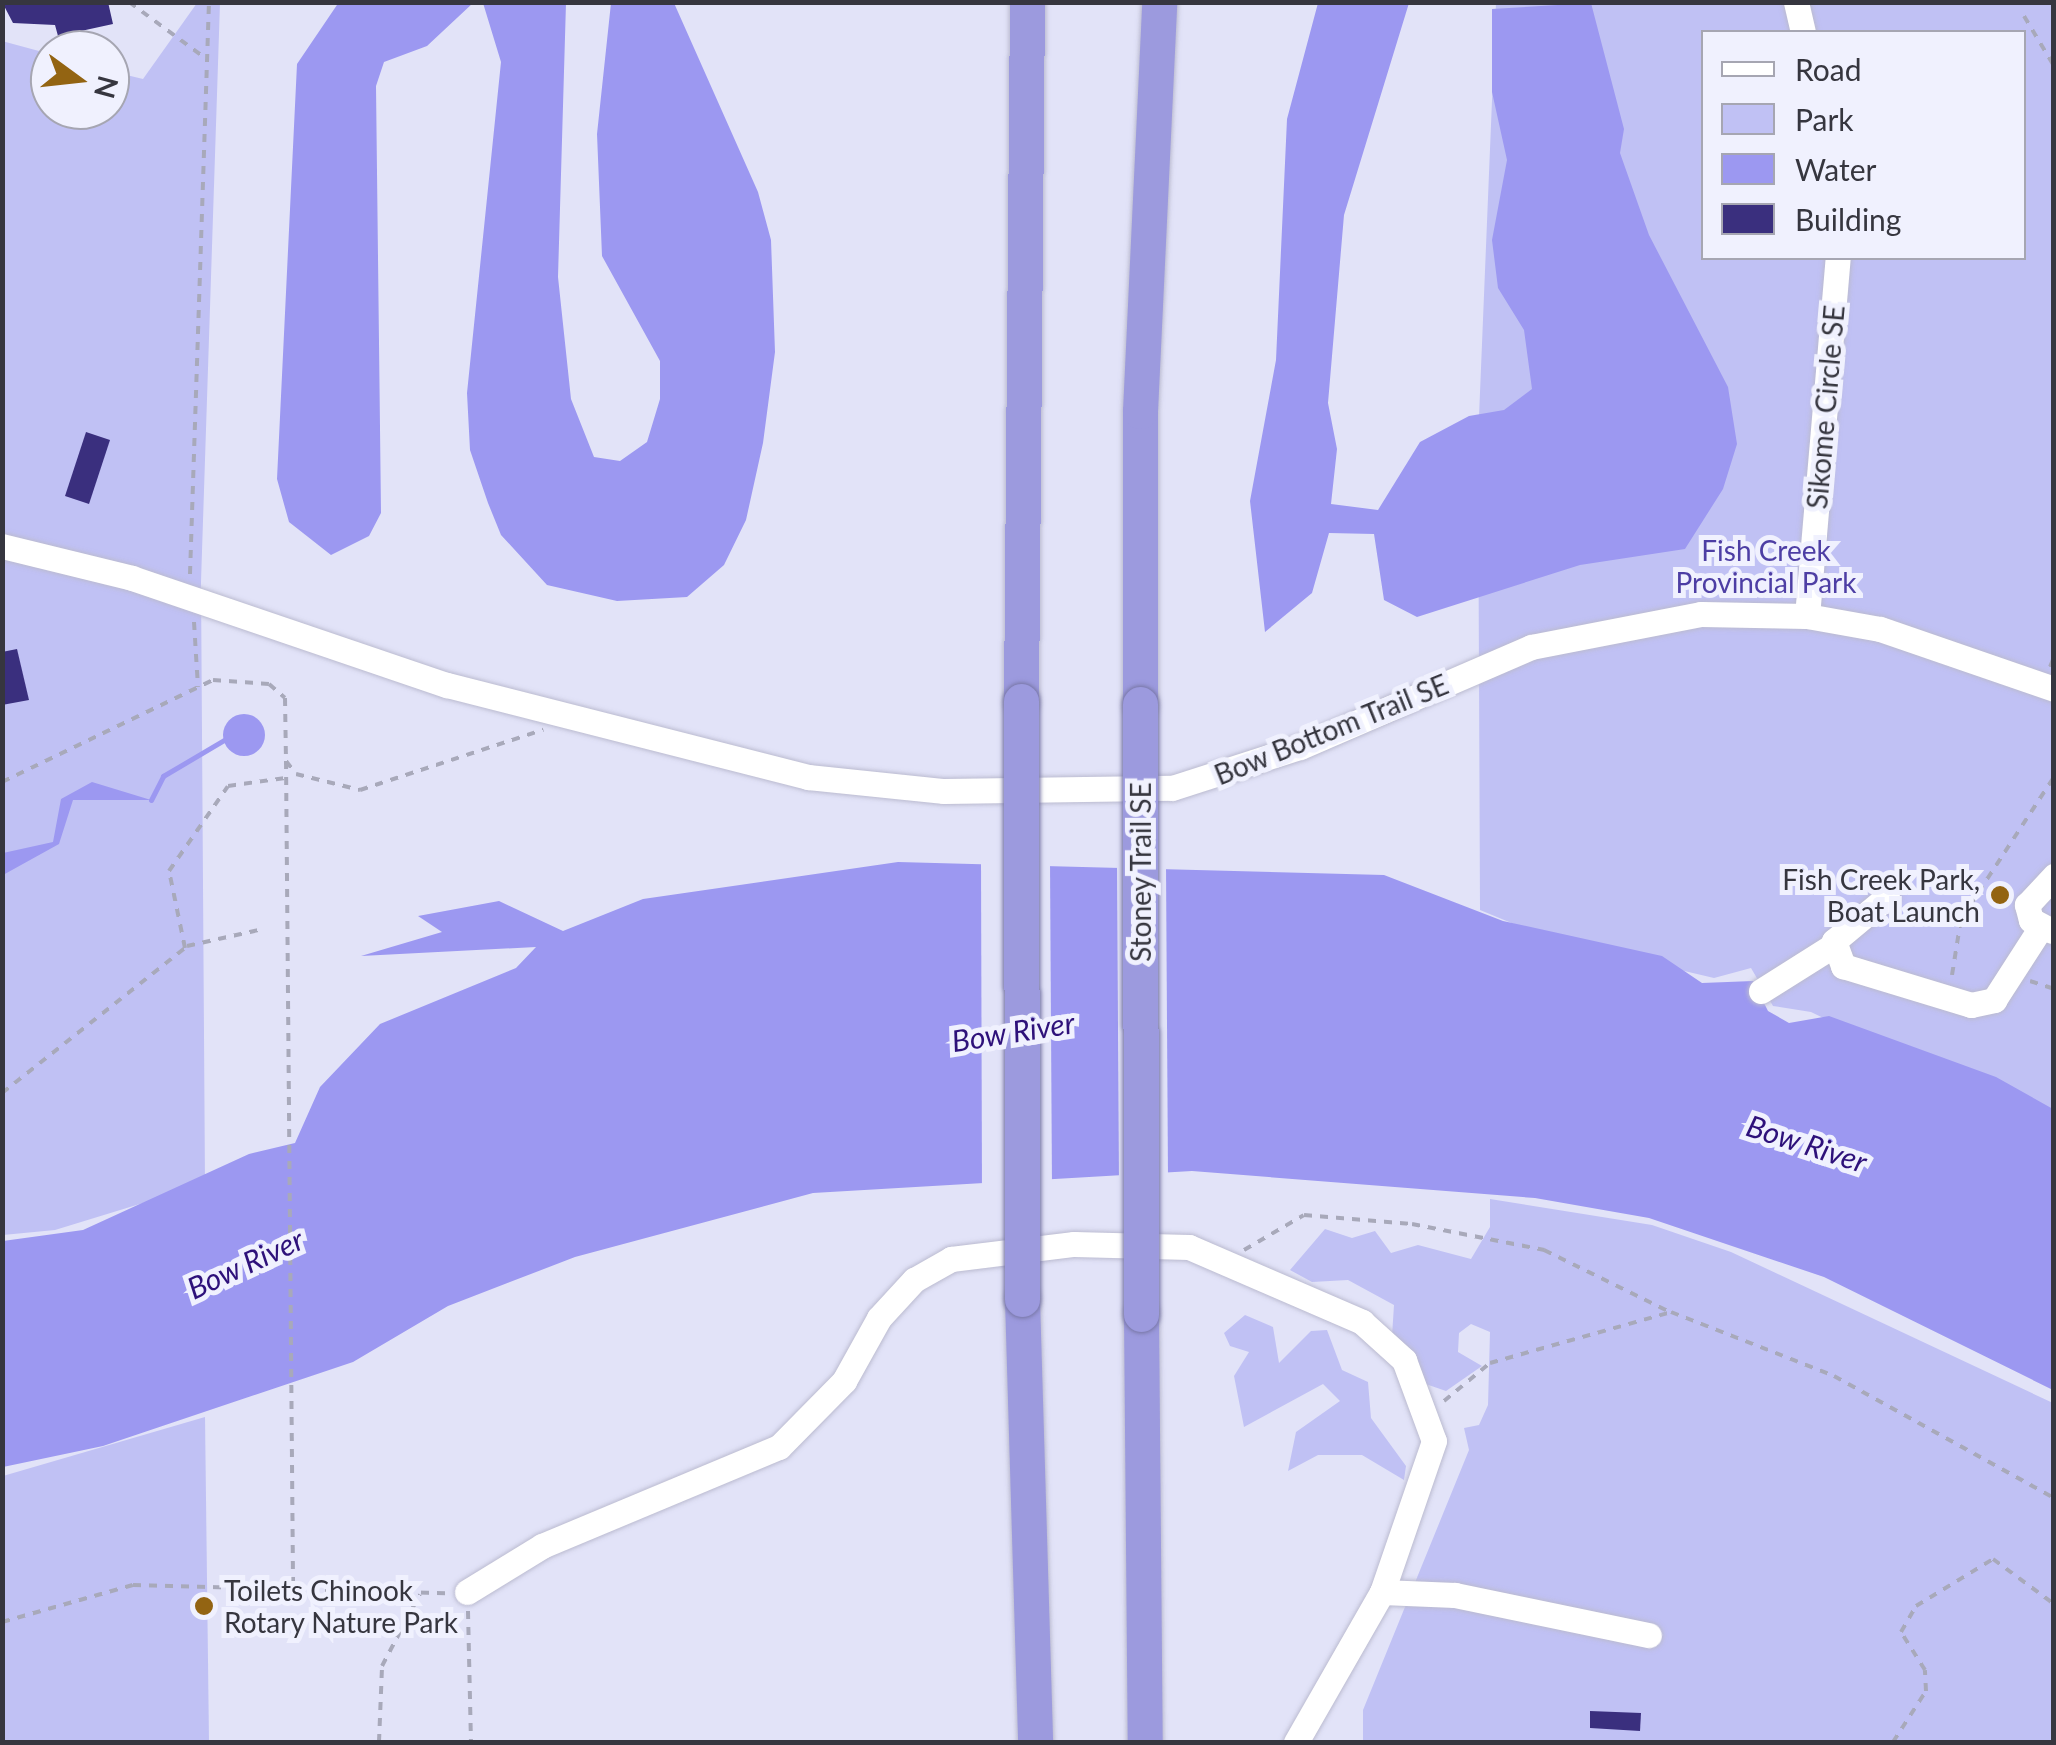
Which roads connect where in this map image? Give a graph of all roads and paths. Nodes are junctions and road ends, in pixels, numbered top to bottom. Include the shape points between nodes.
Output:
1 (129, 2) edge
2 (208, 2) edge
3 (1027, 2) edge
4 (1159, 2) edge
5 (1796, 2) edge
6 (2024, 16) dead end
7 (1803, 30) edge
8 (204, 57) junction
9 (2054, 66) edge
10 (1838, 260) edge
11 (4, 548) edge
12 (189, 596) junction
13 (1807, 616) junction
14 (2054, 657) edge
15 (2052, 678) edge
16 (198, 687) junction
17 (579, 714) junction
18 (286, 761) junction
19 (2054, 777) edge
20 (286, 778) junction
21 (2, 782) edge
22 (2054, 876) edge
23 (1887, 897) dead end
24 (262, 929) dead end
25 (2047, 929) edge
26 (187, 946) junction
27 (1834, 946) junction
28 (1761, 991) dead end
29 (1948, 1000) junction
30 (2, 1093) edge
31 (1232, 1259) junction
32 (1671, 1312) junction
33 (1424, 1421) junction
34 (2054, 1498) edge
35 (293, 1587) junction
36 (467, 1592) junction
37 (1382, 1592) junction
38 (420, 1594) junction
39 (2054, 1604) edge
40 (2, 1622) edge
41 (1650, 1635) dead end
42 (378, 1742) edge
43 (472, 1742) edge
44 (1035, 1742) edge
45 (1145, 1742) edge
46 (1296, 1742) edge
47 (1893, 1742) edge

1 - 8 path
2 - 8 path
3 - 44 highway, bridge via 1022,1299
4 - 45 highway, Stoney Trail SE, bridge via 1141,391
5 - 7 street
6 - 9 path
8 - 12 path
10 - 13 street, Sikome Circle SE
11 - 12 street, Bow Bottom Trail SE
12 - 16 path
12 - 17 street, Bow Bottom Trail SE via 447,685
13 - 15 street, Bow Bottom Trail SE
13 - 17 street, Bow Bottom Trail SE via 1701,614 1531,647 1300,747 1172,788 1050,795 808,778
14 - 15 path
16 - 18 path via 269,684 289,712
16 - 21 path
17 - 18 path via 360,790 310,781
18 - 20 path
19 - 29 path via 1961,919
20 - 26 path via 228,786 169,871
20 - 35 path
22 - 25 street via 2027,905
23 - 27 street
24 - 26 path
25 - 29 street via 1990,1003
26 - 30 path
27 - 28 street
27 - 29 street via 1843,966
31 - 32 path via 1304,1215 1412,1224 1544,1250
31 - 33 street via 1362,1322 1404,1360
31 - 36 street via 1189,1247 1074,1244 951,1260 914,1280 879,1318 844,1382 779,1447 542,1546
32 - 33 path via 1490,1363
32 - 34 path via 1834,1376
33 - 37 street via 1434,1440 1428,1478
35 - 38 path
35 - 40 path via 133,1584
36 - 38 path
36 - 43 path
37 - 41 street via 1454,1594
37 - 46 street
38 - 42 path via 382,1666
39 - 47 path via 1993,1559 1916,1606 1901,1632 1925,1670 1926,1691

